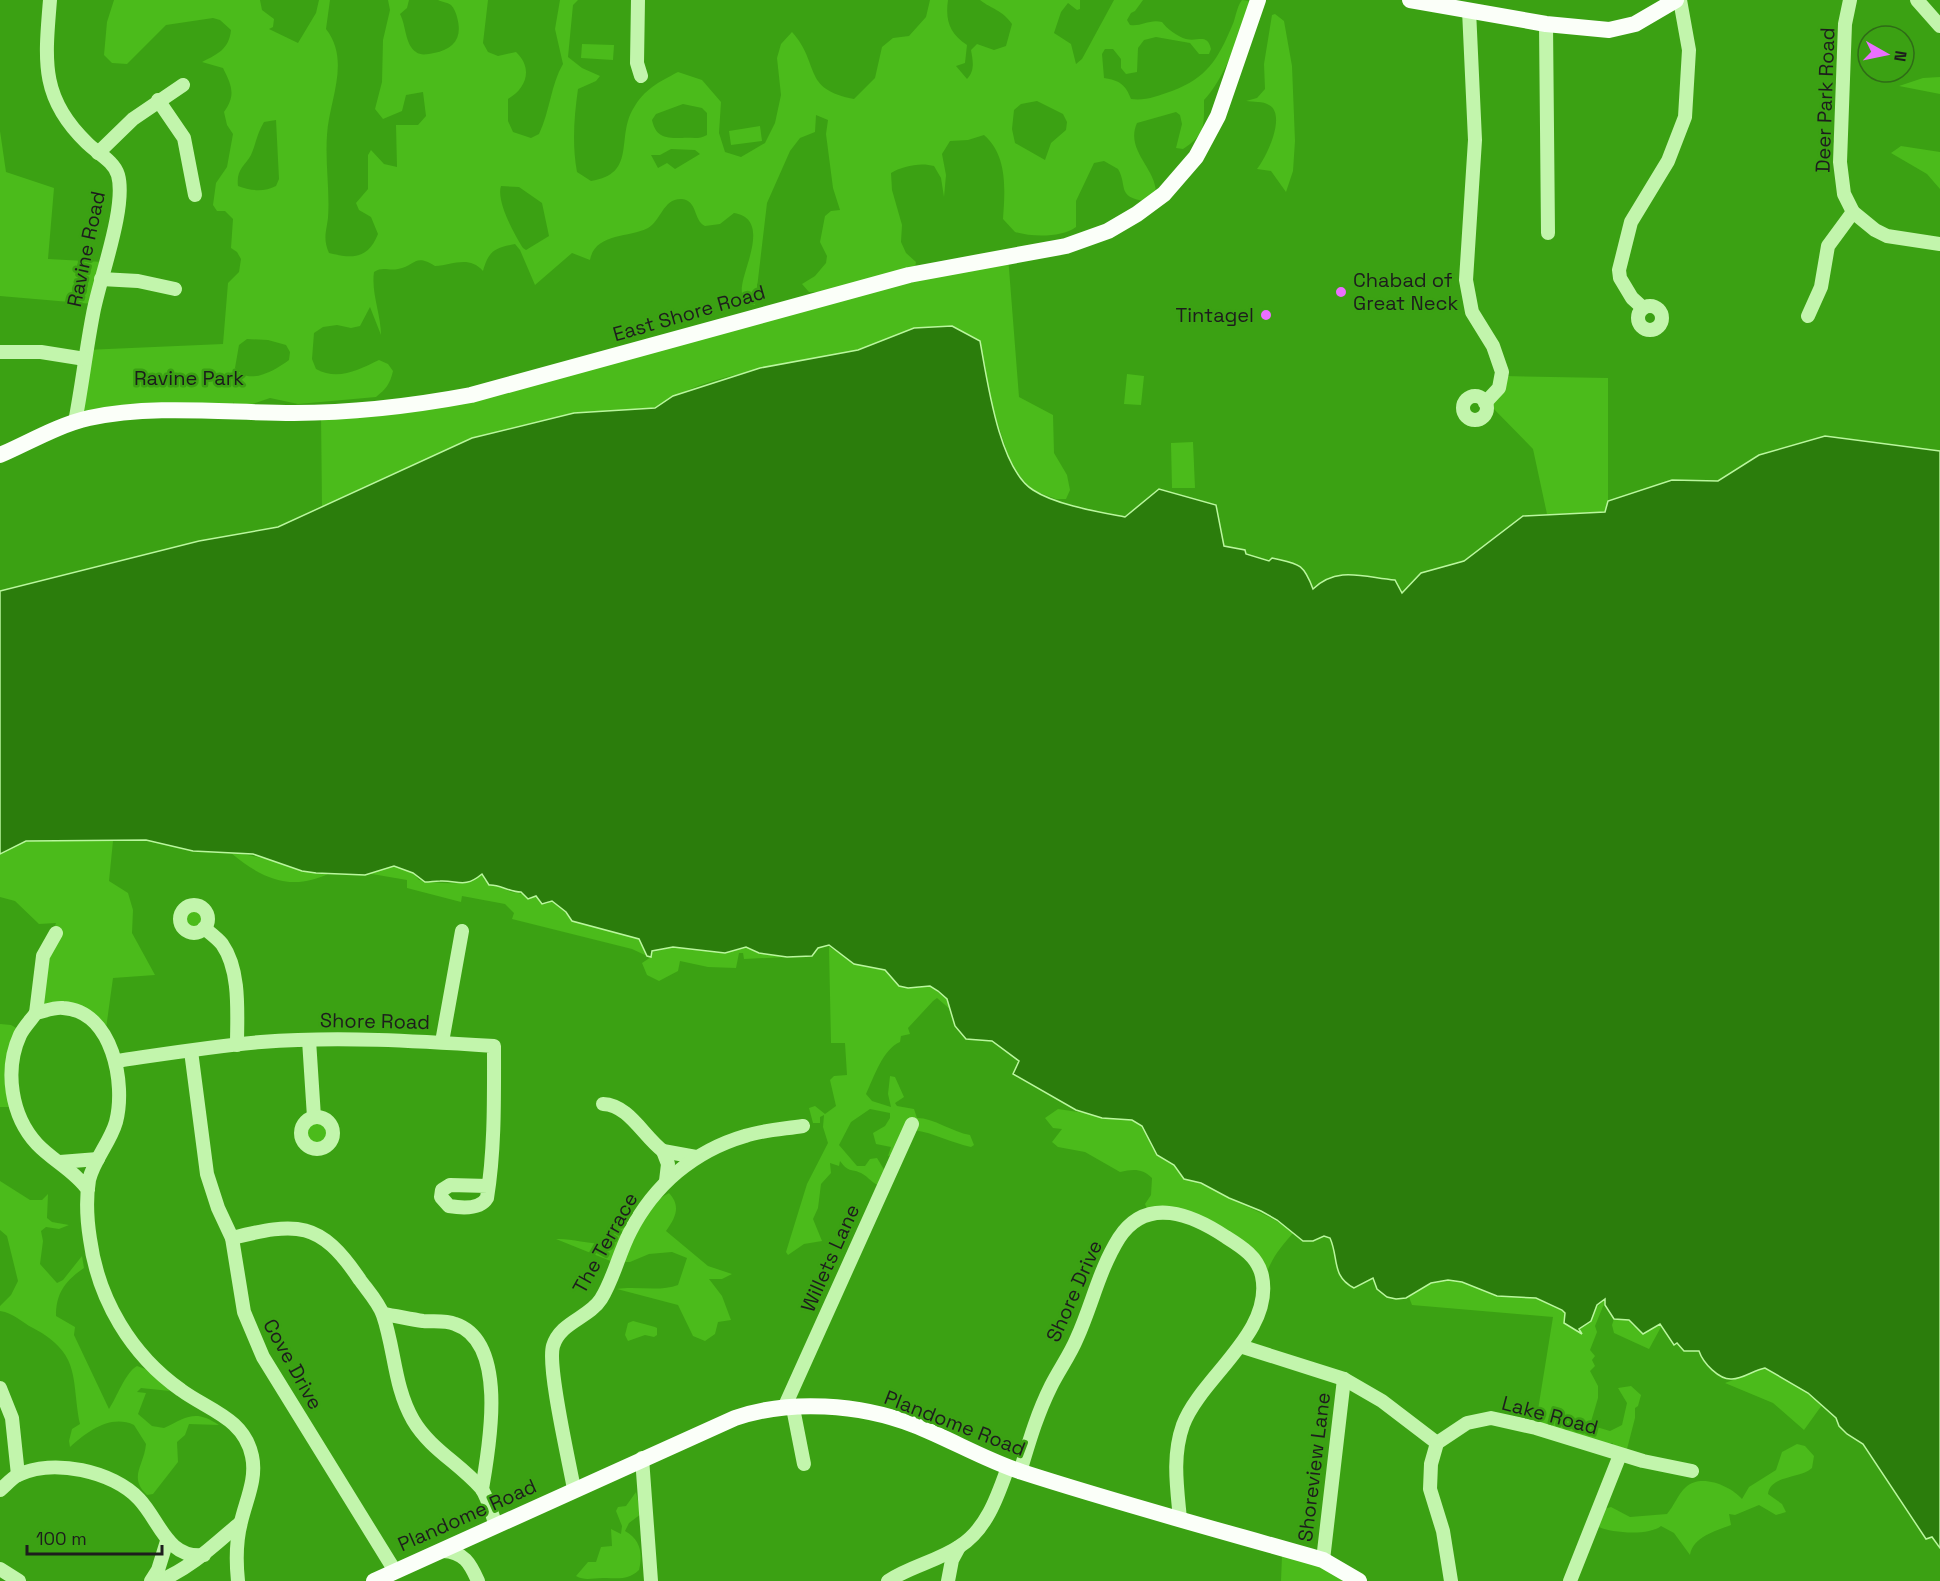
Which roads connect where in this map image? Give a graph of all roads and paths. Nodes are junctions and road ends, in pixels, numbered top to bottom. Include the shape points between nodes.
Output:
1 (50, 0) edge
2 (638, 0) edge
3 (1258, 0) edge
4 (1410, 0) edge
5 (1678, 0) edge
6 (1851, 0) edge
7 (1917, 0) edge
8 (1476, 7) edge
9 (1546, 24) junction
10 (1940, 26) edge
11 (641, 76) dead end
12 (183, 85) dead end
13 (158, 100) junction
14 (98, 153) junction
15 (195, 195) dead end
16 (1853, 212) junction
17 (1548, 233) dead end
18 (1940, 244) edge
19 (101, 279) junction
20 (175, 289) dead end
21 (1643, 308) dead end
22 (1808, 316) dead end
23 (0, 352) edge
24 (85, 359) junction
25 (1485, 403) dead end
26 (75, 422) junction
27 (0, 455) edge
28 (204, 928) dead end
29 (462, 931) dead end
30 (56, 933) dead end
31 (36, 1013) junction
32 (309, 1040) junction
33 (442, 1042) junction
34 (237, 1045) junction
35 (191, 1051) junction
36 (116, 1060) junction
37 (603, 1104) dead end
38 (314, 1117) dead end
39 (912, 1124) dead end
40 (803, 1126) dead end
41 (663, 1150) junction
42 (696, 1157) junction
43 (98, 1159) junction
44 (60, 1162) junction
45 (666, 1181) junction
46 (489, 1186) dead end
47 (88, 1190) junction
48 (232, 1238) junction
49 (383, 1314) junction
50 (1240, 1346) junction
51 (1344, 1379) junction
52 (0, 1388) edge
53 (789, 1408) junction
54 (1437, 1443) junction
55 (1620, 1455) junction
56 (642, 1458) junction
57 (804, 1464) dead end
58 (1014, 1469) junction
59 (1692, 1471) dead end
60 (18, 1475) junction
61 (482, 1489) junction
62 (574, 1489) junction
63 (0, 1490) edge
64 (1180, 1519) junction
65 (240, 1523) junction
66 (496, 1526) junction
67 (477, 1534) junction
68 (167, 1541) junction
69 (960, 1547) junction
70 (443, 1551) junction
71 (204, 1555) junction
72 (931, 1559) junction
73 (1323, 1560) junction
74 (470, 1562) junction
75 (395, 1570) junction
76 (949, 1578) edge
77 (151, 1581) edge
78 (159, 1581) edge
79 (238, 1581) edge
80 (374, 1581) edge
81 (478, 1581) edge
82 (651, 1581) edge
83 (888, 1581) edge
84 (1359, 1581) edge
85 (1451, 1581) edge
86 (1570, 1581) edge

1 - 14 street, Ravine Road via 46,45 52,94 69,126
2 - 11 street via 637,63
3 - 26 main road, East Shore Road via 1218,116 1196,157 1164,194 1137,214 1085,241 909,275 507,386 428,403 343,412 151,411
4 - 8 main road
5 - 9 main road via 1620,28 1596,30
5 - 21 street via 1689,50 1685,117 1668,161 1631,222 1619,270 1632,298
6 - 16 street, Deer Park Road via 1845,24 1840,162 1844,194
7 - 10 street
8 - 9 main road
8 - 25 street via 1475,140 1466,280 1472,312 1493,346 1502,372 1499,388
9 - 17 street
12 - 13 street
13 - 14 street
13 - 15 street via 184,138
14 - 19 street, Ravine Road via 112,165 119,181 113,236
16 - 18 street via 1887,236
16 - 22 street via 1828,246 1821,287
19 - 20 street
19 - 24 street, Ravine Road
23 - 24 street via 41,352
24 - 26 street, Ravine Road
26 - 27 main road, East Shore Road
28 - 34 street via 221,943 233,974
29 - 33 street
30 - 31 street via 43,956
31 - 36 street via 62,1008 83,1014 105,1036
31 - 44 street via 20,1035 13,1058 12,1091 25,1128 37,1144
32 - 33 street, Shore Road
32 - 34 street, Shore Road
32 - 38 street
33 - 46 street, Shore Road via 494,1046
34 - 35 street, Shore Road
35 - 36 street, Shore Road
35 - 48 street, Cove Drive via 207,1174
36 - 43 street via 120,1092 117,1119
37 - 41 street via 624,1111
39 - 53 street, Willets Lane
40 - 42 street, The Terrace via 745,1136
41 - 42 street
41 - 45 street via 668,1164
42 - 45 street, The Terrace
43 - 44 street
43 - 47 street
44 - 47 street
45 - 62 street, The Terrace via 636,1221 600,1300 564,1329 553,1345 554,1375
47 - 65 street via 94,1263 117,1322 157,1371 231,1420 247,1441 253,1479
48 - 49 street via 278,1227 313,1234 340,1253
48 - 75 street, Cove Drive via 239,1295 257,1346
49 - 61 street via 398,1385 413,1420 435,1449
49 - 61 street via 455,1324 469,1331 478,1343 489,1378 492,1415
50 - 51 street
50 - 58 street, Shore Drive via 1262,1298 1262,1277 1255,1259 1221,1233 1184,1214 1166,1211 1140,1220 1122,1234 1106,1258 1076,1341
50 - 64 street, Shore Drive via 1193,1404 1184,1422 1176,1463
51 - 54 street via 1382,1401
51 - 73 street, Shoreview Lane
52 - 60 street via 12,1418
53 - 56 main road, Plandome Road via 735,1418
53 - 57 street
53 - 58 main road, Plandome Road via 842,1408 884,1415
54 - 55 street, Lake Road via 1467,1423 1491,1418
54 - 85 street via 1430,1490 1443,1531
55 - 59 street, Lake Road
55 - 86 street
56 - 62 main road, Plandome Road
56 - 82 street
58 - 64 main road, Plandome Road
58 - 69 street, Shore Drive via 981,1526
60 - 63 street
60 - 68 street via 64,1468 112,1479 138,1497
61 - 66 street
62 - 66 main road, Plandome Road
64 - 73 main road, Plandome Road
65 - 71 street
65 - 79 street
66 - 67 main road, Plandome Road
67 - 70 main road, Plandome Road
67 - 74 street
68 - 71 street via 186,1554
68 - 77 street
69 - 72 street
69 - 76 street
70 - 74 street via 457,1553
70 - 75 main road, Plandome Road
71 - 78 street
72 - 76 street via 942,1565
72 - 83 street
73 - 84 main road, Plandome Road
74 - 81 street
75 - 80 main road, Plandome Road

